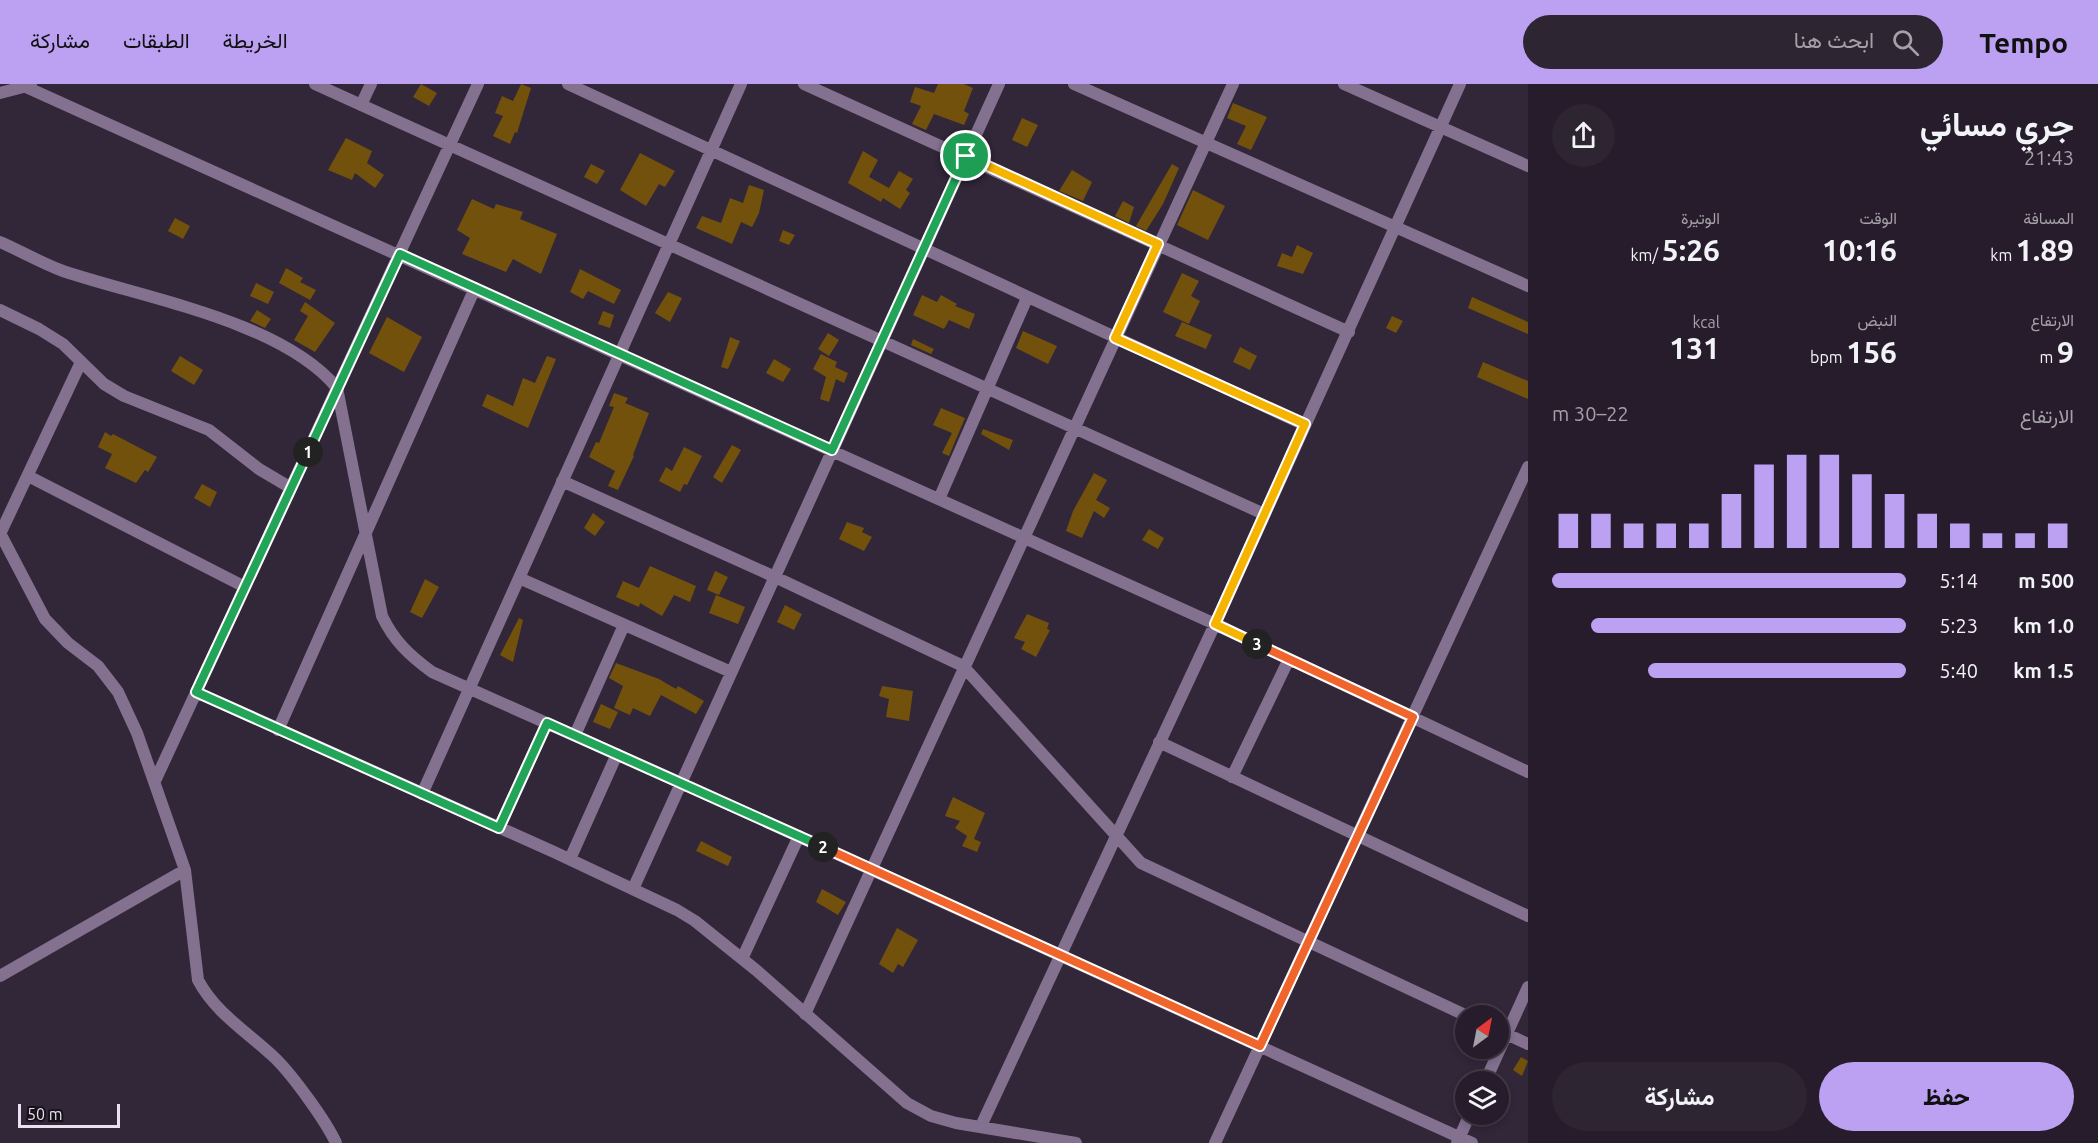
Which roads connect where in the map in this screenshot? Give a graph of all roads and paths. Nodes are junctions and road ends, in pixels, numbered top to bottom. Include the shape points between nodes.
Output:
1 (315, 84) edge
2 (371, 84) edge
3 (478, 84) edge
4 (568, 84) edge
5 (741, 84) edge
6 (804, 84) edge
7 (999, 84) edge
8 (1074, 84) edge
9 (1233, 84) edge
10 (1344, 84) edge
11 (1460, 84) edge
12 (31, 85) edge
13 (1089, 87) edge
14 (0, 93) edge
15 (361, 105) junction
16 (1440, 127) junction
17 (1206, 143) junction
18 (449, 146) junction
19 (712, 149) junction
20 (966, 156) junction
21 (1528, 166) edge
22 (1396, 227) junction
23 (0, 242) edge
24 (1158, 244) junction
25 (669, 245) junction
26 (926, 249) junction
27 (400, 254) junction
28 (1528, 286) edge
29 (475, 288) junction
30 (1027, 298) junction
31 (0, 309) edge
32 (1349, 332) junction
33 (1115, 338) junction
34 (882, 342) junction
35 (621, 355) junction
36 (81, 362) junction
37 (338, 388) junction
38 (987, 389) junction
39 (1305, 424) junction
40 (1074, 429) junction
41 (832, 450) junction
42 (1528, 466) edge
43 (28, 476) junction
44 (562, 481) junction
45 (291, 488) junction
46 (939, 499) junction
47 (1264, 514) junction
48 (0, 534) edge
49 (366, 535) junction
50 (1024, 538) junction
51 (775, 577) junction
52 (519, 578) junction
53 (245, 587) junction
54 (1215, 624) junction
55 (624, 625) junction
56 (1289, 659) junction
57 (963, 666) junction
58 (731, 672) junction
59 (469, 688) junction
60 (196, 692) junction
61 (1413, 717) junction
62 (547, 723) junction
63 (278, 730) junction
64 (575, 735) junction
65 (1160, 742) junction
66 (617, 754) junction
67 (1528, 772) edge
68 (1232, 777) junction
69 (155, 781) junction
70 (681, 783) junction
71 (422, 794) junction
72 (499, 828) junction
73 (1116, 834) junction
74 (799, 836) junction
75 (1358, 836) junction
76 (570, 859) junction
77 (185, 870) junction
78 (872, 870) junction
79 (633, 889) junction
80 (1528, 916) edge
81 (1308, 942) junction
82 (1060, 955) junction
83 (742, 959) junction
84 (0, 976) edge
85 (1528, 987) edge
86 (1455, 1010) edge
87 (805, 1014) junction
88 (1509, 1021) edge
89 (1509, 1035) edge
90 (1528, 1044) edge
91 (1260, 1046) junction
92 (1465, 1125) edge
93 (981, 1126) junction
94 (1458, 1140) edge
95 (336, 1143) edge
96 (1076, 1143) edge
97 (1215, 1143) edge
98 (1472, 1143) edge

1 - 15 street
2 - 15 street
3 - 18 street
4 - 19 street
5 - 19 street
6 - 20 street
7 - 20 street
8 - 13 street
9 - 17 street
10 - 16 street
11 - 16 street
12 - 14 street
12 - 27 street
13 - 17 street
15 - 18 street
16 - 21 street
16 - 22 street
17 - 22 street
17 - 24 street
18 - 25 street
18 - 27 street
19 - 25 street
19 - 26 street
20 - 24 street
20 - 26 street
22 - 28 street
22 - 32 street
23 - 37 street via 60,270 244,328 299,355
24 - 32 street
24 - 33 street
25 - 34 street
25 - 35 street
26 - 30 street
26 - 34 street
27 - 29 street
27 - 37 street
29 - 35 street
29 - 49 street
30 - 33 street
30 - 38 street
31 - 36 street via 63,344
32 - 39 street
33 - 39 street
33 - 40 street
34 - 38 street
34 - 41 street
35 - 41 street
35 - 44 street
36 - 43 street
36 - 45 street via 124,396 209,430
37 - 45 street
37 - 49 street
38 - 40 street
38 - 46 street
39 - 47 street
40 - 47 street
40 - 50 street
41 - 46 street
41 - 51 street
42 - 61 street
43 - 48 street
43 - 53 street
44 - 51 street
44 - 52 street
45 - 53 street
46 - 50 street
47 - 54 street
48 - 69 street via 45,619 98,666 117,692
49 - 59 street via 382,616 393,639 432,672
49 - 63 street
50 - 54 street
50 - 57 street
51 - 57 street
51 - 58 street
52 - 55 street
52 - 59 street
53 - 60 street
54 - 56 street
54 - 65 street
55 - 58 street
55 - 64 street
56 - 61 street
56 - 68 street
57 - 73 street
57 - 78 street
58 - 70 street
59 - 62 street
59 - 71 street
60 - 63 street
60 - 69 street
61 - 67 street
61 - 75 street
62 - 64 street
62 - 72 street
63 - 71 street
64 - 66 street
65 - 68 street
65 - 73 street
66 - 70 street
66 - 76 street
68 - 75 street
69 - 77 street
70 - 74 street
70 - 79 street
71 - 72 street
72 - 76 street
73 - 81 street via 1141,863 1160,874
73 - 82 street
74 - 78 street
74 - 83 street
75 - 80 street
75 - 81 street
76 - 79 street
77 - 84 street
77 - 95 street via 198,980 206,996 278,1061
78 - 82 street
78 - 87 street
79 - 83 street via 695,921
81 - 86 street
81 - 91 street
82 - 91 street
82 - 93 street
83 - 87 street
85 - 88 street
87 - 93 street via 907,1103 931,1116
89 - 90 street
91 - 94 street
91 - 97 street
92 - 94 street
93 - 96 street
94 - 98 street

